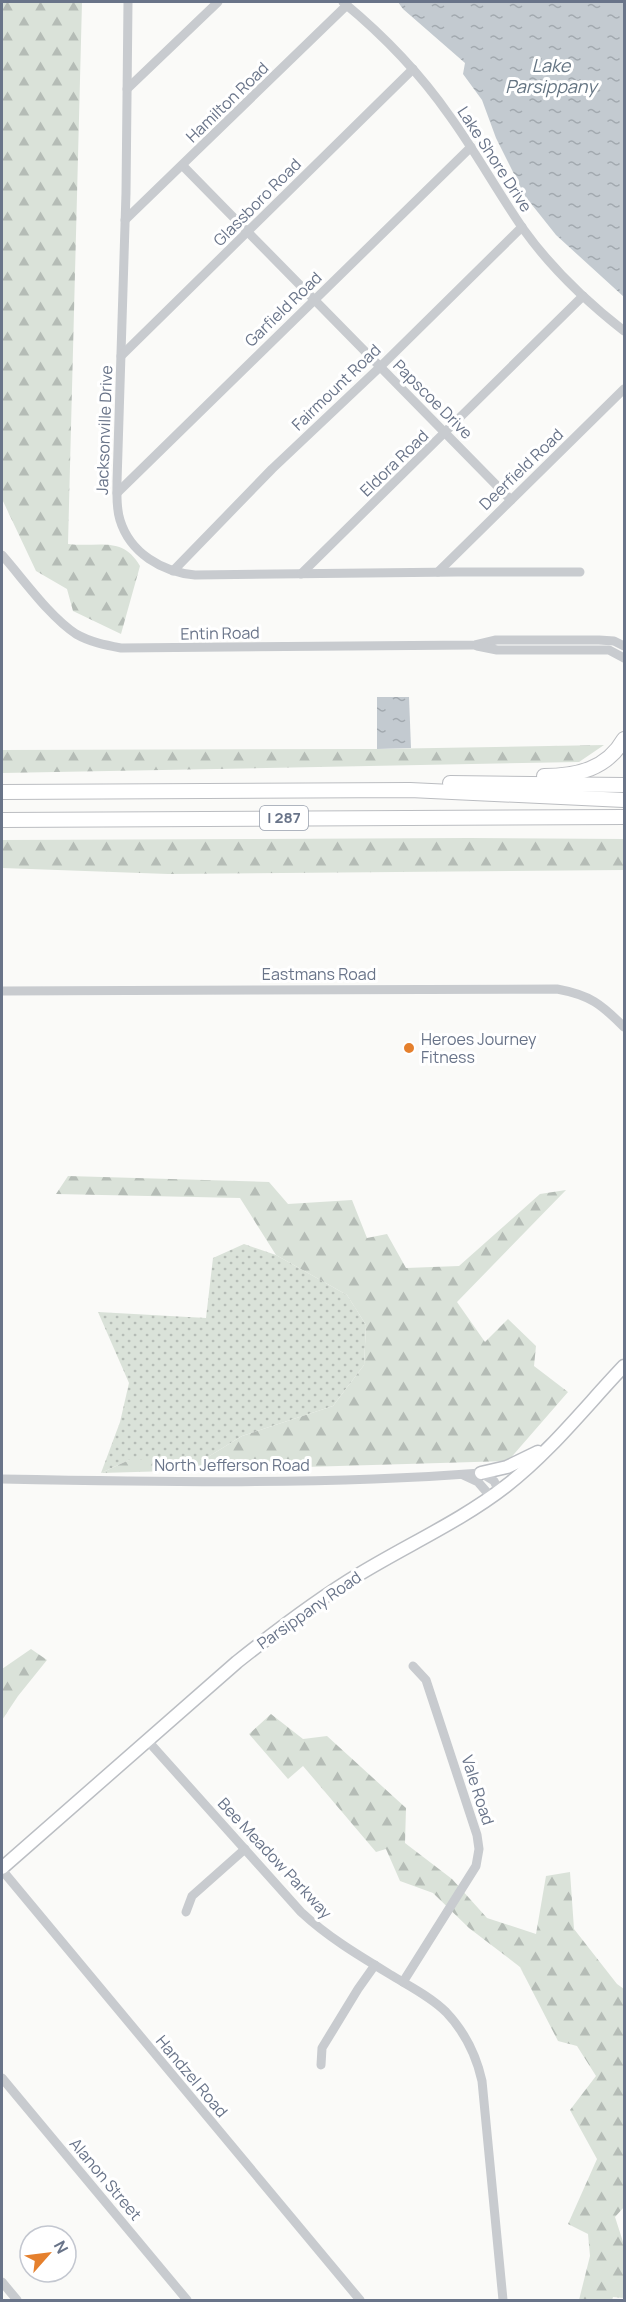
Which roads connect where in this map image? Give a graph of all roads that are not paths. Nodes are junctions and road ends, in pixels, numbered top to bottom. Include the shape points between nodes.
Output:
1 (128, 2) edge
2 (218, 2) edge
3 (345, 3) edge
4 (413, 69) junction
5 (127, 89) junction
6 (471, 147) junction
7 (183, 166) junction
8 (125, 220) junction
9 (522, 226) junction
10 (247, 232) junction
11 (583, 296) junction
12 (314, 300) junction
13 (624, 331) edge
14 (121, 356) junction
15 (380, 367) junction
16 (624, 389) edge
17 (445, 433) junction
18 (117, 493) junction
19 (511, 500) junction
20 (2, 555) edge
21 (173, 571) junction
22 (438, 572) junction
23 (580, 572) dead end
24 (302, 574) junction
25 (475, 645) junction
26 (624, 646) edge
27 (624, 658) edge
28 (624, 740) edge
29 (510, 784) junction
30 (624, 785) edge
31 (410, 790) junction
32 (2, 792) edge
33 (624, 800) edge
34 (624, 817) edge
35 (2, 820) edge
36 (2, 991) edge
37 (624, 1027) edge
38 (624, 1366) edge
39 (554, 1441) junction
40 (481, 1473) junction
41 (463, 1474) junction
42 (2, 1479) edge
43 (495, 1494) junction
44 (413, 1666) dead end
45 (147, 1740) junction
46 (244, 1849) junction
47 (2, 1869) edge
48 (186, 1912) dead end
49 (375, 1965) junction
50 (403, 1982) junction
51 (321, 2066) dead end
52 (2, 2078) edge
53 (2, 2282) edge
54 (17, 2301) edge
55 (187, 2301) edge
56 (360, 2301) edge
57 (503, 2301) edge

1 - 5 street, Jacksonville Drive
2 - 5 street
3 - 4 street, Lake Shore Drive
3 - 7 street, Hamilton Road
4 - 6 street, Lake Shore Drive
4 - 10 street, Glassboro Road
5 - 8 street, Jacksonville Drive
6 - 9 street, Lake Shore Drive
6 - 12 street, Garfield Road
7 - 8 street, Hamilton Road
7 - 10 street, Papscoe Drive
8 - 14 street, Jacksonville Drive
9 - 11 street, Lake Shore Drive
9 - 15 street, Fairmount Road
10 - 12 street, Papscoe Drive
10 - 14 street, Glassboro Road
11 - 13 street, Lake Shore Drive
11 - 17 street, Eldora Road
12 - 15 street, Papscoe Drive
12 - 18 street, Garfield Road
14 - 18 street, Jacksonville Drive
15 - 17 street, Papscoe Drive
15 - 21 street, Fairmount Road via 272,469
16 - 19 street, Deerfield Road
17 - 19 street, Papscoe Drive
17 - 24 street, Eldora Road
18 - 21 street, Jacksonville Drive via 120,519 129,539 145,556
19 - 22 street, Deerfield Road
20 - 25 street, Entin Road via 65,625 83,638 105,645 149,649
21 - 24 street, Jacksonville Drive via 195,575
22 - 23 street, Jacksonville Drive
22 - 24 street, Jacksonville Drive
25 - 26 street, Entin Road via 496,640 599,639
25 - 27 street, Entin Road via 497,650 609,650
28 - 29 highway via 609,760 590,770 531,776
29 - 30 highway, I 287
29 - 31 highway, I 287 via 445,783
31 - 32 highway, I 287
31 - 33 highway
34 - 35 highway, I 287
36 - 37 street, Eastmans Road via 557,989 596,1001
38 - 39 main road, Parsippany Road
39 - 40 main road via 516,1464
39 - 43 main road, Parsippany Road
40 - 41 street, North Jefferson Road
40 - 43 street via 494,1481
41 - 42 street, North Jefferson Road via 280,1480
41 - 43 street
43 - 45 main road, Parsippany Road via 318,1600 237,1662
44 - 50 street, Vale Road via 426,1680 479,1849 476,1866
45 - 46 street, Bee Meadow Parkway
45 - 47 main road, Parsippany Road
46 - 48 street via 192,1896
46 - 49 street, Bee Meadow Parkway via 321,1931
47 - 56 street, Handzel Road
49 - 50 street, Bee Meadow Parkway
49 - 51 street via 322,2048
50 - 57 street, Bee Meadow Parkway via 446,2013 467,2039 478,2064
52 - 55 street, Alanon Street
53 - 54 street

